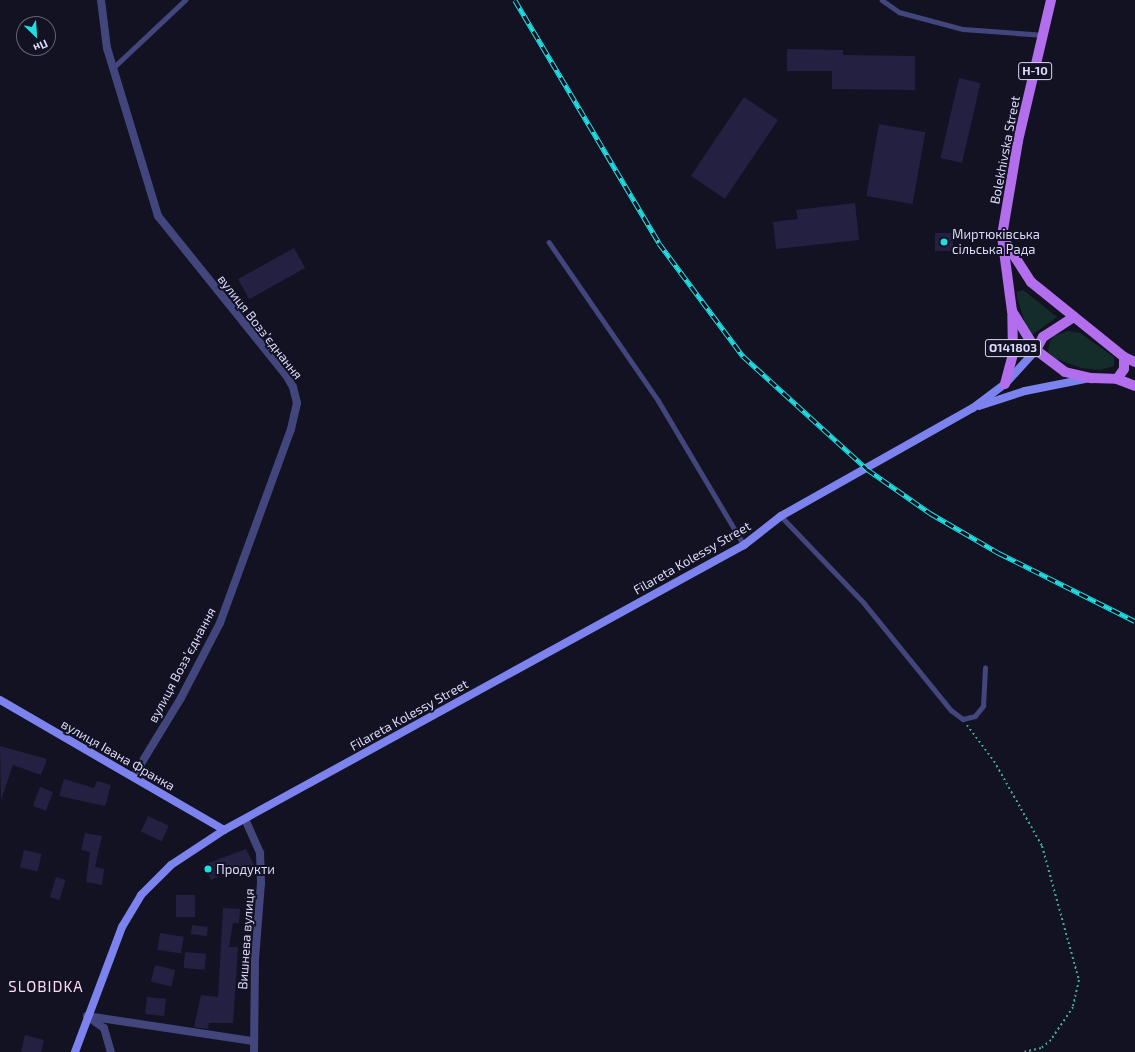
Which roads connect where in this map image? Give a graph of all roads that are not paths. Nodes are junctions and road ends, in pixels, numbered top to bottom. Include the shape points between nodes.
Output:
1 (101, 0) edge
2 (185, 0) edge
3 (882, 0) edge
4 (1051, 0) edge
5 (1044, 35) junction
6 (114, 67) junction
7 (1002, 236) junction
8 (549, 242) dead end
9 (1012, 311) junction
10 (1074, 317) junction
11 (1036, 350) junction
12 (1124, 357) junction
13 (1135, 362) edge
14 (1092, 378) junction
15 (1117, 379) junction
16 (1005, 384) junction
17 (1135, 386) edge
18 (973, 408) junction
19 (781, 516) junction
20 (744, 545) junction
21 (985, 668) dead end
22 (0, 700) edge
23 (132, 777) junction
24 (245, 818) junction
25 (224, 830) junction
26 (87, 1016) junction
27 (253, 1040) junction
28 (75, 1052) edge
29 (110, 1052) edge
30 (254, 1052) edge

1 - 6 street, вулиця Воззʼєднання via 107,48
2 - 6 lane
3 - 5 lane via 899,12 963,29
4 - 5 main road, Bolekhivska Street / Н-10
5 - 7 main road, Bolekhivska Street / Н-10 via 1018,141
6 - 23 street, вулиця Воззʼєднання via 158,216 286,375 293,387 297,403 291,428 220,623 180,698
7 - 9 main road, Bolekhivska Street / Н-10
7 - 10 main road via 1031,282
8 - 20 lane via 658,400
9 - 11 main road, Bolekhivska Street / Н-10
9 - 16 main road, О141803 via 1013,354
10 - 11 main road via 1043,337
10 - 12 main road
11 - 14 main road, Bolekhivska Street / Н-10 via 1065,372
11 - 16 main road, О141803
12 - 13 main road
12 - 15 main road via 1124,369
14 - 15 main road, Bolekhivska Street / Н-10
14 - 18 main road, О141803 via 1025,391
15 - 17 main road, Bolekhivska Street / Н-10
16 - 18 main road, О141803
18 - 19 main road, Filareta Kolessy Street / О141803
19 - 20 main road, Filareta Kolessy Street / О141803
19 - 21 lane via 864,603 951,710 963,719 975,716 983,706
20 - 24 main road, Filareta Kolessy Street / О141803
22 - 23 main road, вулиця Івана Франка
23 - 25 main road, вулиця Івана Франка
24 - 25 main road, Filareta Kolessy Street / О141803
24 - 27 street, Вишнева вулиця via 260,853 261,883
25 - 26 main road, Filareta Kolessy Street / О141803 via 171,865 141,895 122,927
26 - 27 street
26 - 28 main road, Filareta Kolessy Street / О141803
26 - 29 street via 104,1028
27 - 30 street, Вишнева вулиця

